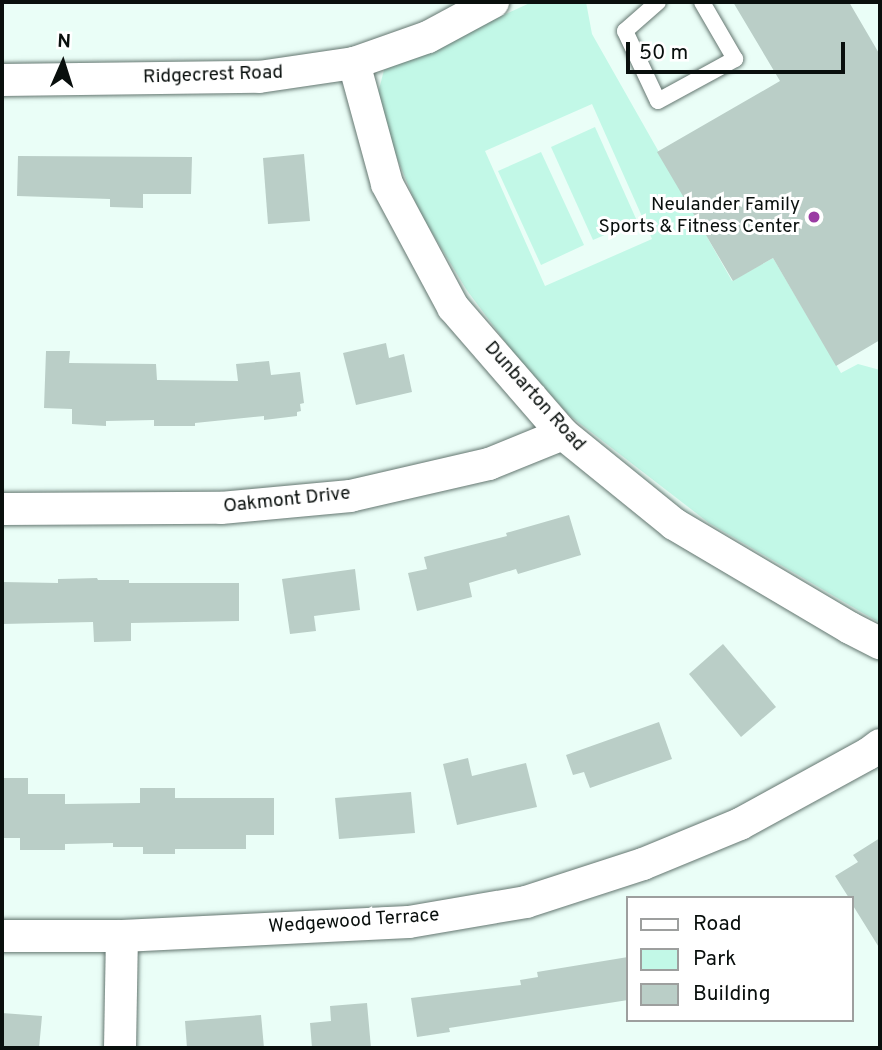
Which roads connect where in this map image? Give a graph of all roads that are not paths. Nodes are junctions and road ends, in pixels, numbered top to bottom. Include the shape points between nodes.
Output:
1 (493, 2) edge
2 (658, 2) edge
3 (702, 2) edge
4 (354, 63) junction
5 (2, 80) edge
6 (563, 435) junction
7 (2, 509) edge
8 (880, 643) edge
9 (880, 745) edge
10 (2, 936) edge
11 (122, 936) junction
12 (120, 1048) edge

1 - 4 street, Ridgecrest Road via 428,37
2 - 3 lane via 625,31 658,101 734,60
4 - 5 street, Ridgecrest Road via 259,77
4 - 6 street, Dunbarton Road via 387,184 453,307
6 - 7 street, Oakmont Drive via 489,464 350,496 221,508
6 - 8 street, Dunbarton Road via 674,524
9 - 11 street, Wedgewood Terrace via 740,824 643,864 526,902 409,922
10 - 11 street, Wedgewood Terrace
11 - 12 street

